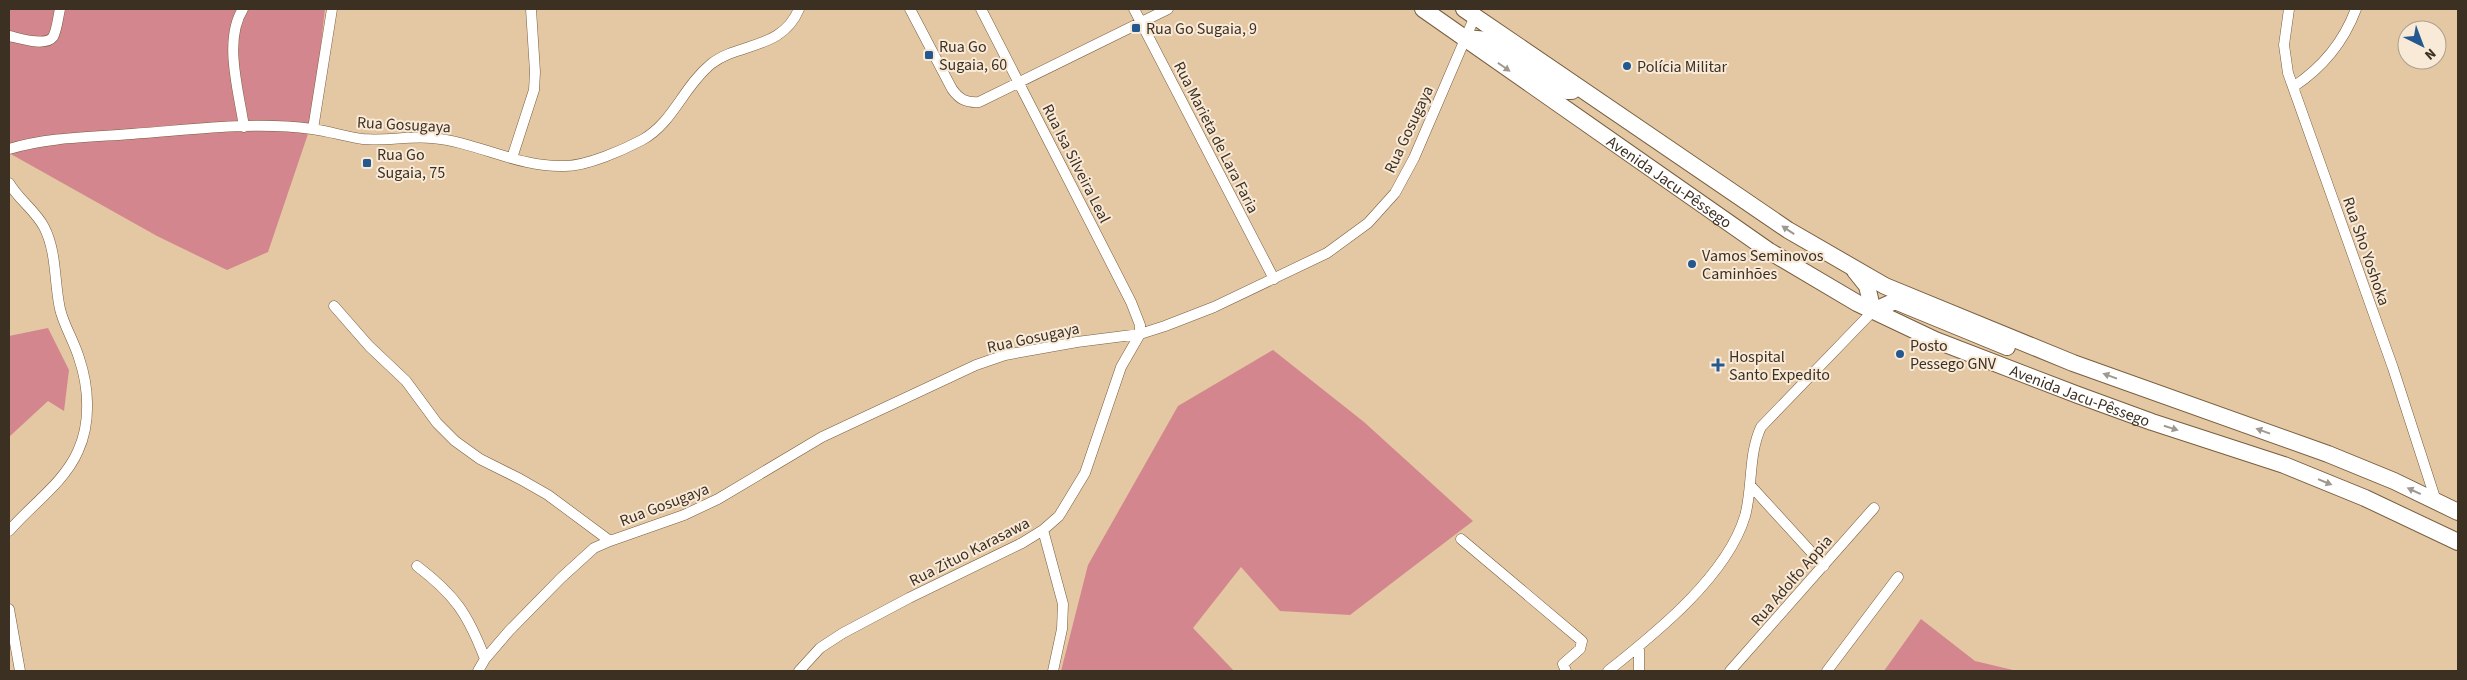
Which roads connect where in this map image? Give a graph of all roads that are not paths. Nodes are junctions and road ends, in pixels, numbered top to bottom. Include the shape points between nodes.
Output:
1 (60, 9) edge
2 (243, 9) edge
3 (332, 9) edge
4 (531, 9) edge
5 (799, 9) edge
6 (910, 9) edge
7 (981, 9) edge
8 (1134, 9) edge
9 (1168, 9) edge
10 (1423, 9) edge
11 (1436, 9) edge
12 (1458, 9) edge
13 (2289, 9) edge
14 (2356, 9) edge
15 (1470, 12) edge
16 (1141, 22) junction
17 (9, 36) edge
18 (1465, 38) junction
19 (1020, 83) junction
20 (2293, 87) junction
21 (1587, 91) junction
22 (244, 127) junction
23 (313, 129) junction
24 (9, 149) edge
25 (512, 158) junction
26 (9, 183) edge
27 (1741, 232) junction
28 (1856, 272) junction
29 (1274, 279) junction
30 (334, 306) dead end
31 (1873, 311) junction
32 (1897, 323) junction
33 (1140, 334) junction
34 (2001, 345) junction
35 (2055, 355) junction
36 (1750, 485) junction
37 (2436, 501) junction
38 (1874, 508) dead end
39 (2458, 512) edge
40 (1044, 530) junction
41 (9, 531) edge
42 (1461, 539) dead end
43 (610, 541) junction
44 (2458, 542) edge
45 (417, 566) dead end
46 (1824, 566) junction
47 (1898, 578) dead end
48 (9, 609) edge
49 (1639, 647) junction
50 (485, 659) junction
51 (20, 671) edge
52 (478, 671) edge
53 (799, 671) edge
54 (1053, 671) edge
55 (1566, 671) edge
56 (1608, 671) edge
57 (1639, 671) edge
58 (1730, 671) edge
59 (1827, 671) edge

1 - 17 street via 50,40
2 - 22 street via 233,31 233,48
3 - 23 street
4 - 25 street via 534,90
5 - 25 street, Rua Gosugaya via 776,36 712,63 687,87 669,117 642,140 596,159 567,166 547,166
6 - 19 street via 952,89 964,101 979,102
7 - 19 street, Rua Isa Silveira Leal
8 - 16 street, Rua Marieta de Lara Faria
9 - 16 street
10 - 18 highway, Avenida Jacu-Pêssego
11 - 12 highway via 1454,21 1462,16
13 - 20 street, Rua Sho Yoshoka via 2284,45
14 - 20 street via 2340,41 2313,72
15 - 18 street, Rua Gosugaya
15 - 21 highway, Avenida Jacu-Pêssego
16 - 19 street
16 - 29 street, Rua Marieta de Lara Faria
18 - 21 highway via 1488,40 1567,91
18 -> 27 highway, Avenida Jacu-Pêssego
18 - 29 street, Rua Gosugaya via 1414,158 1395,193 1368,223 1350,237
19 - 33 street, Rua Isa Silveira Leal via 1131,302
20 - 37 street, Rua Sho Yoshoka via 2394,368
28 -> 21 highway, Avenida Jacu-Pêssego via 1788,230
22 - 23 street, Rua Gosugaya
22 - 24 street, Rua Gosugaya via 34,143
23 - 25 street, Rua Gosugaya via 363,139 448,139
26 - 41 street via 48,236 60,309 79,358 88,404 83,436 71,464
27 - 28 highway via 1760,234 1850,289 1858,287
27 - 31 highway, Avenida Jacu-Pêssego via 1809,276
28 - 31 highway via 1867,286
28 - 35 highway, Avenida Jacu-Pêssego
29 - 33 street, Rua Gosugaya via 1214,307
30 - 43 street via 396,371 455,441 480,460 548,496
31 - 32 highway, Avenida Jacu-Pêssego
31 - 34 highway via 1895,301
31 - 36 street via 1761,427 1754,444
32 - 34 highway via 1896,313 1902,310 1982,343
32 -> 44 highway, Avenida Jacu-Pêssego via 2118,410 2284,465 2365,498
33 - 40 street, Rua Zituo Karasawa via 1121,367 1085,473 1059,516
33 - 43 street, Rua Gosugaya via 1005,355 976,365 822,437 684,516
34 - 35 highway via 2033,356
37 -> 35 highway, Avenida Jacu-Pêssego via 2328,454
36 - 46 street
36 - 49 street via 1742,525 1728,551 1683,608
37 - 39 highway, Avenida Jacu-Pêssego
38 - 46 street, Rua Adolfo Appia
40 - 53 street, Rua Zituo Karasawa via 843,633 820,648
40 - 54 street via 1063,604 1062,629
42 - 55 street via 1582,641 1580,649 1563,664
43 - 50 street, Rua Gosugaya via 594,548 580,560
45 - 50 street via 454,597
46 - 58 street, Rua Adolfo Appia
47 - 59 street
48 - 51 street
49 - 56 street
49 - 57 street
50 - 52 street, Rua Gosugaya

